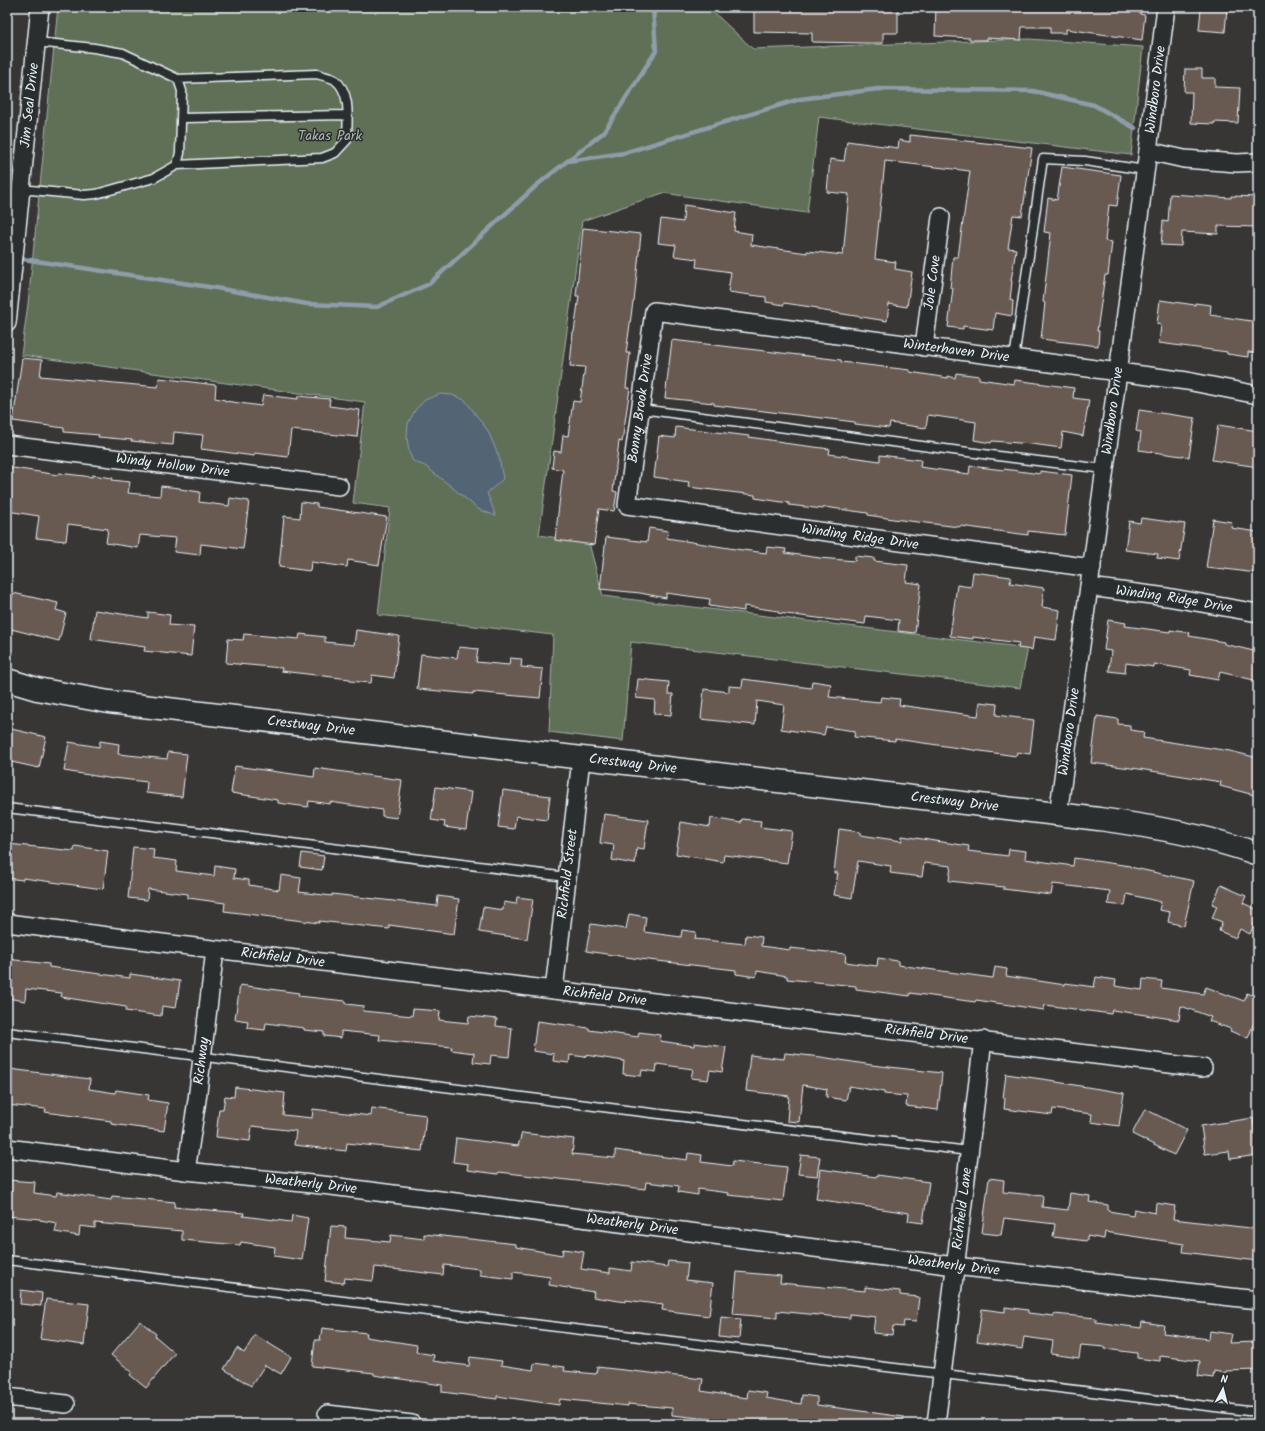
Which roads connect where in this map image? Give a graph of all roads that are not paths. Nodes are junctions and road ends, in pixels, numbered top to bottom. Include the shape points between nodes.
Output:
1 (40, 7) edge
2 (1166, 7) edge
3 (36, 42) junction
4 (178, 79) junction
5 (348, 115) junction
6 (182, 118) junction
7 (1148, 151) junction
8 (1258, 162) edge
9 (178, 165) junction
10 (1145, 170) junction
11 (20, 189) junction
12 (941, 217) dead end
13 (654, 311) joint
14 (7, 323) edge
15 (924, 348) junction
16 (1014, 359) junction
17 (1118, 372) junction
18 (1258, 395) edge
19 (641, 409) junction
20 (7, 445) edge
21 (1105, 469) junction
22 (339, 486) dead end
23 (627, 505) joint
24 (1092, 568) junction
25 (1089, 587) junction
26 (1258, 613) edge
27 (7, 680) edge
28 (581, 759) junction
29 (7, 808) edge
30 (1058, 815) junction
31 (1258, 854) edge
32 (567, 877) junction
33 (7, 923) edge
34 (215, 950) junction
35 (554, 990) junction
36 (7, 1032) edge
37 (983, 1040) junction
38 (202, 1056) junction
39 (1203, 1068) dead end
40 (7, 1148) edge
41 (969, 1151) junction
42 (186, 1171) junction
43 (7, 1260) edge
44 (956, 1266) junction
45 (1258, 1300) edge
46 (942, 1374) junction
47 (7, 1397) edge
48 (66, 1404) dead end
49 (1258, 1411) edge
50 (327, 1414) dead end
51 (412, 1424) edge
52 (936, 1424) edge

1 - 3 street, Jim Seal Drive
2 - 7 street, Windboro Drive
3 - 4 lane via 123,53
3 - 11 street, Jim Seal Drive
4 - 5 lane via 317,74 335,80 346,93
4 - 6 lane via 182,91
5 - 6 lane
5 - 9 lane via 347,140 336,153 322,158
6 - 9 lane
7 - 8 street via 1184,159
7 - 10 street, Windboro Drive
9 - 11 lane via 154,178 96,194
10 - 16 lane via 1085,161 1043,159
10 - 17 street, Windboro Drive
11 - 14 street, Jim Seal Drive
12 - 15 street, Jole Cove
13 - 15 street, Winterhaven Drive
13 - 19 street, Bonny Brook Drive
15 - 16 street, Winterhaven Drive
16 - 17 street, Winterhaven Drive
17 - 18 street, Winterhaven Drive via 1187,381
17 - 21 street, Windboro Drive
19 - 21 lane
19 - 23 street, Bonny Brook Drive
20 - 22 street, Windy Hollow Drive
21 - 24 street, Windboro Drive
23 - 24 street, Winding Ridge Drive
24 - 25 street, Windboro Drive
25 - 26 street, Winding Ridge Drive
25 - 30 street, Windboro Drive
27 - 28 main road, Crestway Drive via 37,689 109,702
28 - 30 main road, Crestway Drive
28 - 32 street, Richfield Street
29 - 32 lane
30 - 31 main road, Crestway Drive via 1173,830
32 - 35 street, Richfield Street
33 - 34 street, Richfield Drive
34 - 35 street, Richfield Drive
34 - 38 street, Richway
35 - 37 street, Richfield Drive
36 - 38 lane
37 - 39 street, Richfield Drive
37 - 41 street, Richfield Lane
38 - 41 lane
38 - 42 street, Richway
40 - 42 street, Weatherly Drive
41 - 44 street, Richfield Lane
42 - 44 street, Weatherly Drive via 331,1186
43 - 46 lane
44 - 45 street, Weatherly Drive
44 - 46 street, Richfield Lane
46 - 49 lane
46 - 52 street, Richfield Lane
47 - 48 street
50 - 51 street

